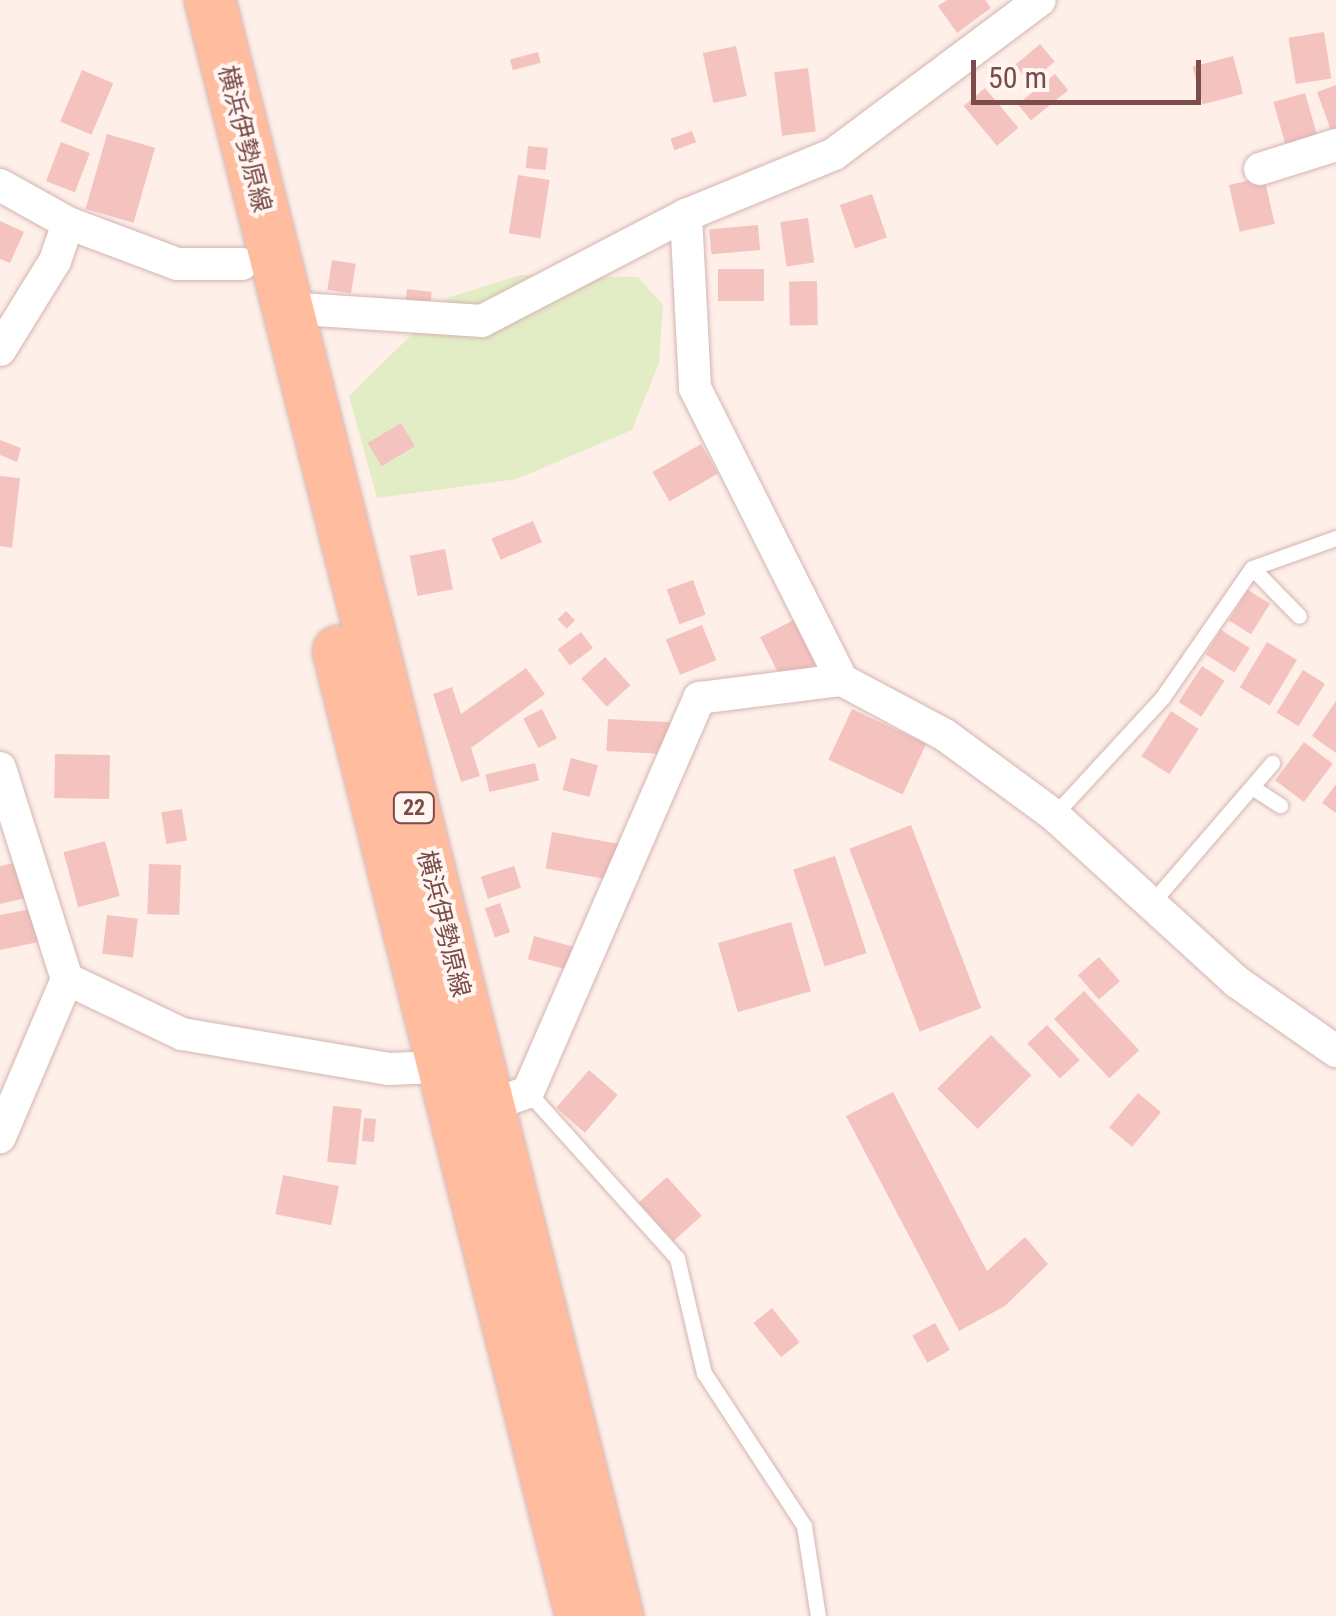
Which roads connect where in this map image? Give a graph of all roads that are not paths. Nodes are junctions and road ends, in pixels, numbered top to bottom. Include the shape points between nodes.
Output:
1 (175, 0) edge
2 (210, 0) edge
3 (1040, 0) edge
4 (1336, 145) edge
5 (1260, 169) dead end
6 (0, 185) edge
7 (686, 215) junction
8 (68, 223) junction
9 (242, 264) junction
10 (287, 308) junction
11 (0, 350) edge
12 (1336, 538) edge
13 (1252, 568) junction
14 (1299, 616) dead end
15 (842, 680) junction
16 (1272, 763) dead end
17 (0, 768) edge
18 (1254, 789) junction
19 (1280, 804) dead end
20 (1054, 815) junction
21 (1149, 906) junction
22 (67, 979) junction
23 (1336, 1051) edge
24 (441, 1067) junction
25 (509, 1099) junction
26 (0, 1138) edge
27 (581, 1616) edge
28 (618, 1616) edge
29 (818, 1616) edge

1 - 9 main road, 横浜伊勢原線 / 22
2 - 10 main road, 横浜伊勢原線 / 22
3 - 7 street via 834,154
4 - 5 street
6 - 8 street
7 - 10 street via 482,321
7 - 15 street via 695,388
8 - 9 street via 177,264
8 - 11 street via 54,261
9 - 24 main road, 横浜伊勢原線 / 22
10 - 25 main road, 横浜伊勢原線 / 22
12 - 13 lane
13 - 14 lane
13 - 20 lane via 1152,711
15 - 20 street via 945,734
15 - 25 street via 698,698
16 - 18 lane
17 - 22 street
18 - 19 lane
18 - 21 lane
20 - 21 street
21 - 23 street via 1238,982
22 - 24 street via 182,1034 388,1068
22 - 26 street
24 - 27 main road, 横浜伊勢原線 / 22
25 - 28 main road, 横浜伊勢原線 / 22
25 - 29 lane via 677,1258 704,1373 804,1526

